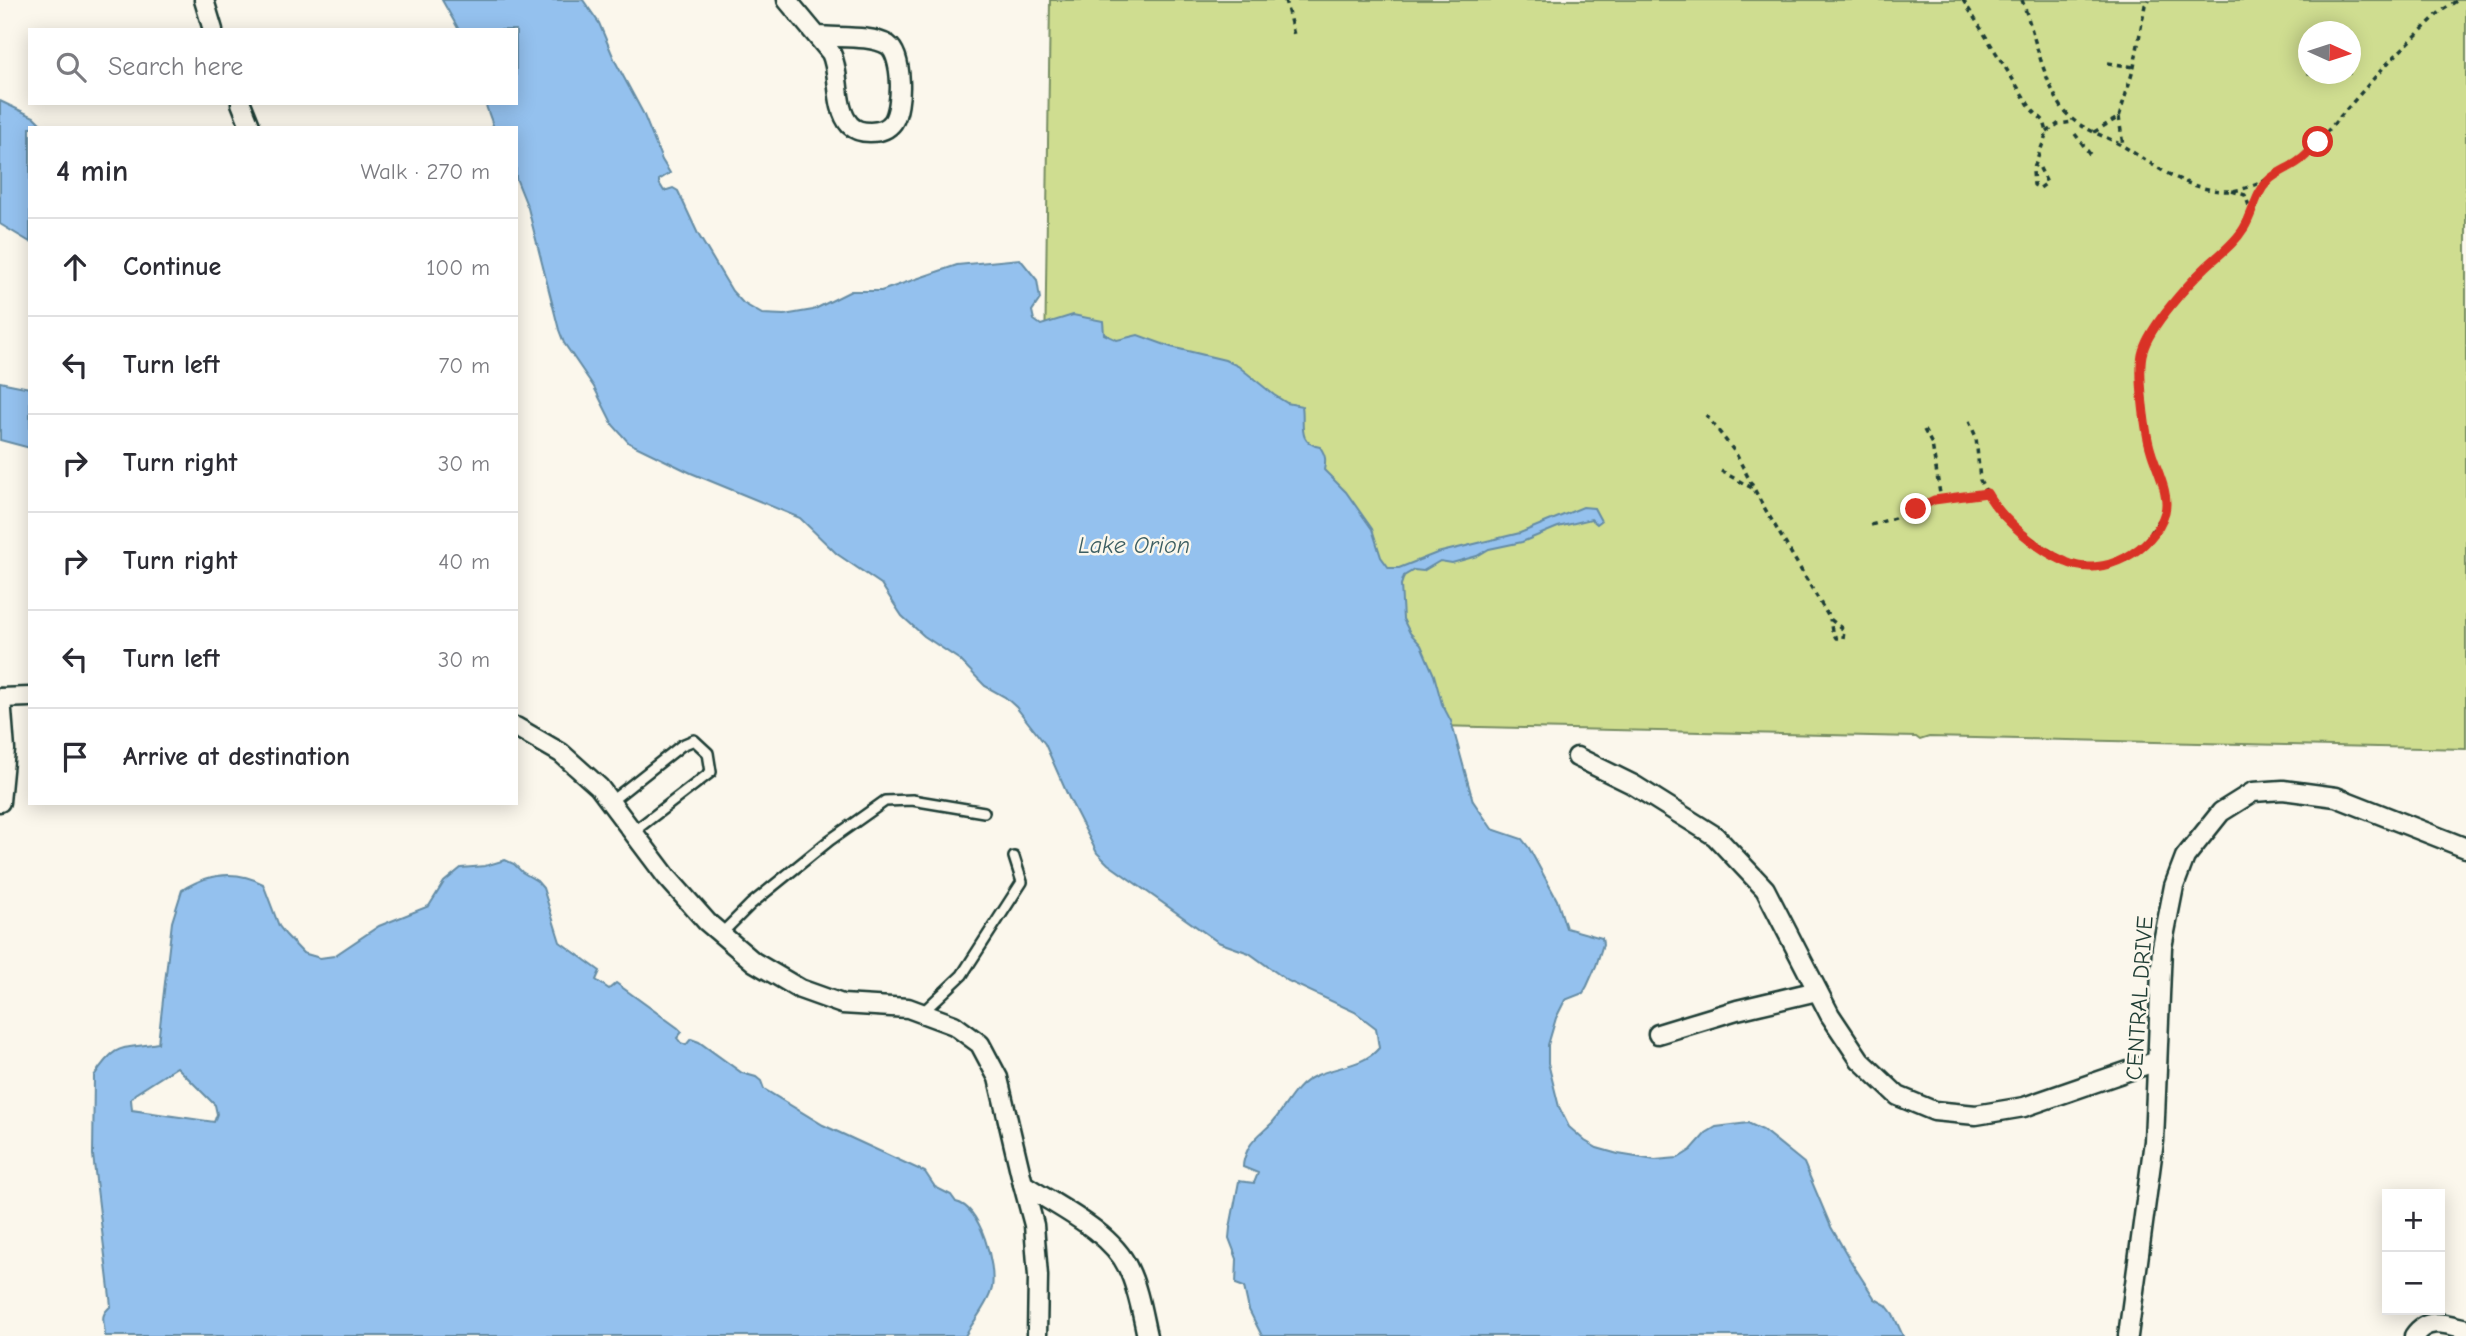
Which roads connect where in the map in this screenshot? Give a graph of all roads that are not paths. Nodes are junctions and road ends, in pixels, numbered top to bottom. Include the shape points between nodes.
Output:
1 (204, 0) edge
2 (787, 0) edge
3 (213, 28) edge
4 (819, 36) junction
5 (242, 105) edge
6 (250, 126) edge
7 (28, 697) edge
8 (1, 698) edge
9 (518, 728) edge
10 (1577, 757) dead end
11 (0, 802) edge
12 (610, 802) junction
13 (984, 812) dead end
14 (633, 832) junction
15 (2466, 848) edge
16 (1014, 857) dead end
17 (721, 934) junction
18 (1817, 991) junction
19 (922, 1013) junction
20 (1658, 1034) dead end
21 (2157, 1061) junction
22 (1023, 1184) junction
23 (2466, 1329) edge
24 (1037, 1336) edge
25 (1147, 1336) edge
26 (2128, 1336) edge
27 (2414, 1336) edge

1 - 3 street
2 - 4 street
4 - 4 street via 835,62 846,119 861,131 885,129 897,110 896,54 868,39
5 - 6 street
7 - 8 street
8 - 11 street via 5,750
9 - 12 street via 561,753
10 - 18 street via 1632,784 1715,836 1765,889
12 - 14 street
12 - 14 lane via 682,745 694,740 708,753 711,772
13 - 17 lane via 912,800 886,801 830,840
14 - 17 street via 666,876
15 - 21 street, CENTRAL DRIVE via 2336,797 2283,790 2253,792 2221,812 2185,856 2174,886 2162,947
16 - 19 lane via 1022,882 962,975
17 - 19 street via 754,962 800,989 842,1004
18 - 20 street
18 - 21 street via 1860,1060 1898,1096 1934,1111 1976,1115 2024,1107
19 - 22 street via 954,1025 980,1044 998,1078
21 - 26 street, CENTRAL DRIVE via 2154,1141
22 - 24 street via 1034,1225
22 - 25 street via 1081,1220 1115,1248 1128,1267
23 - 27 street via 2428,1323

